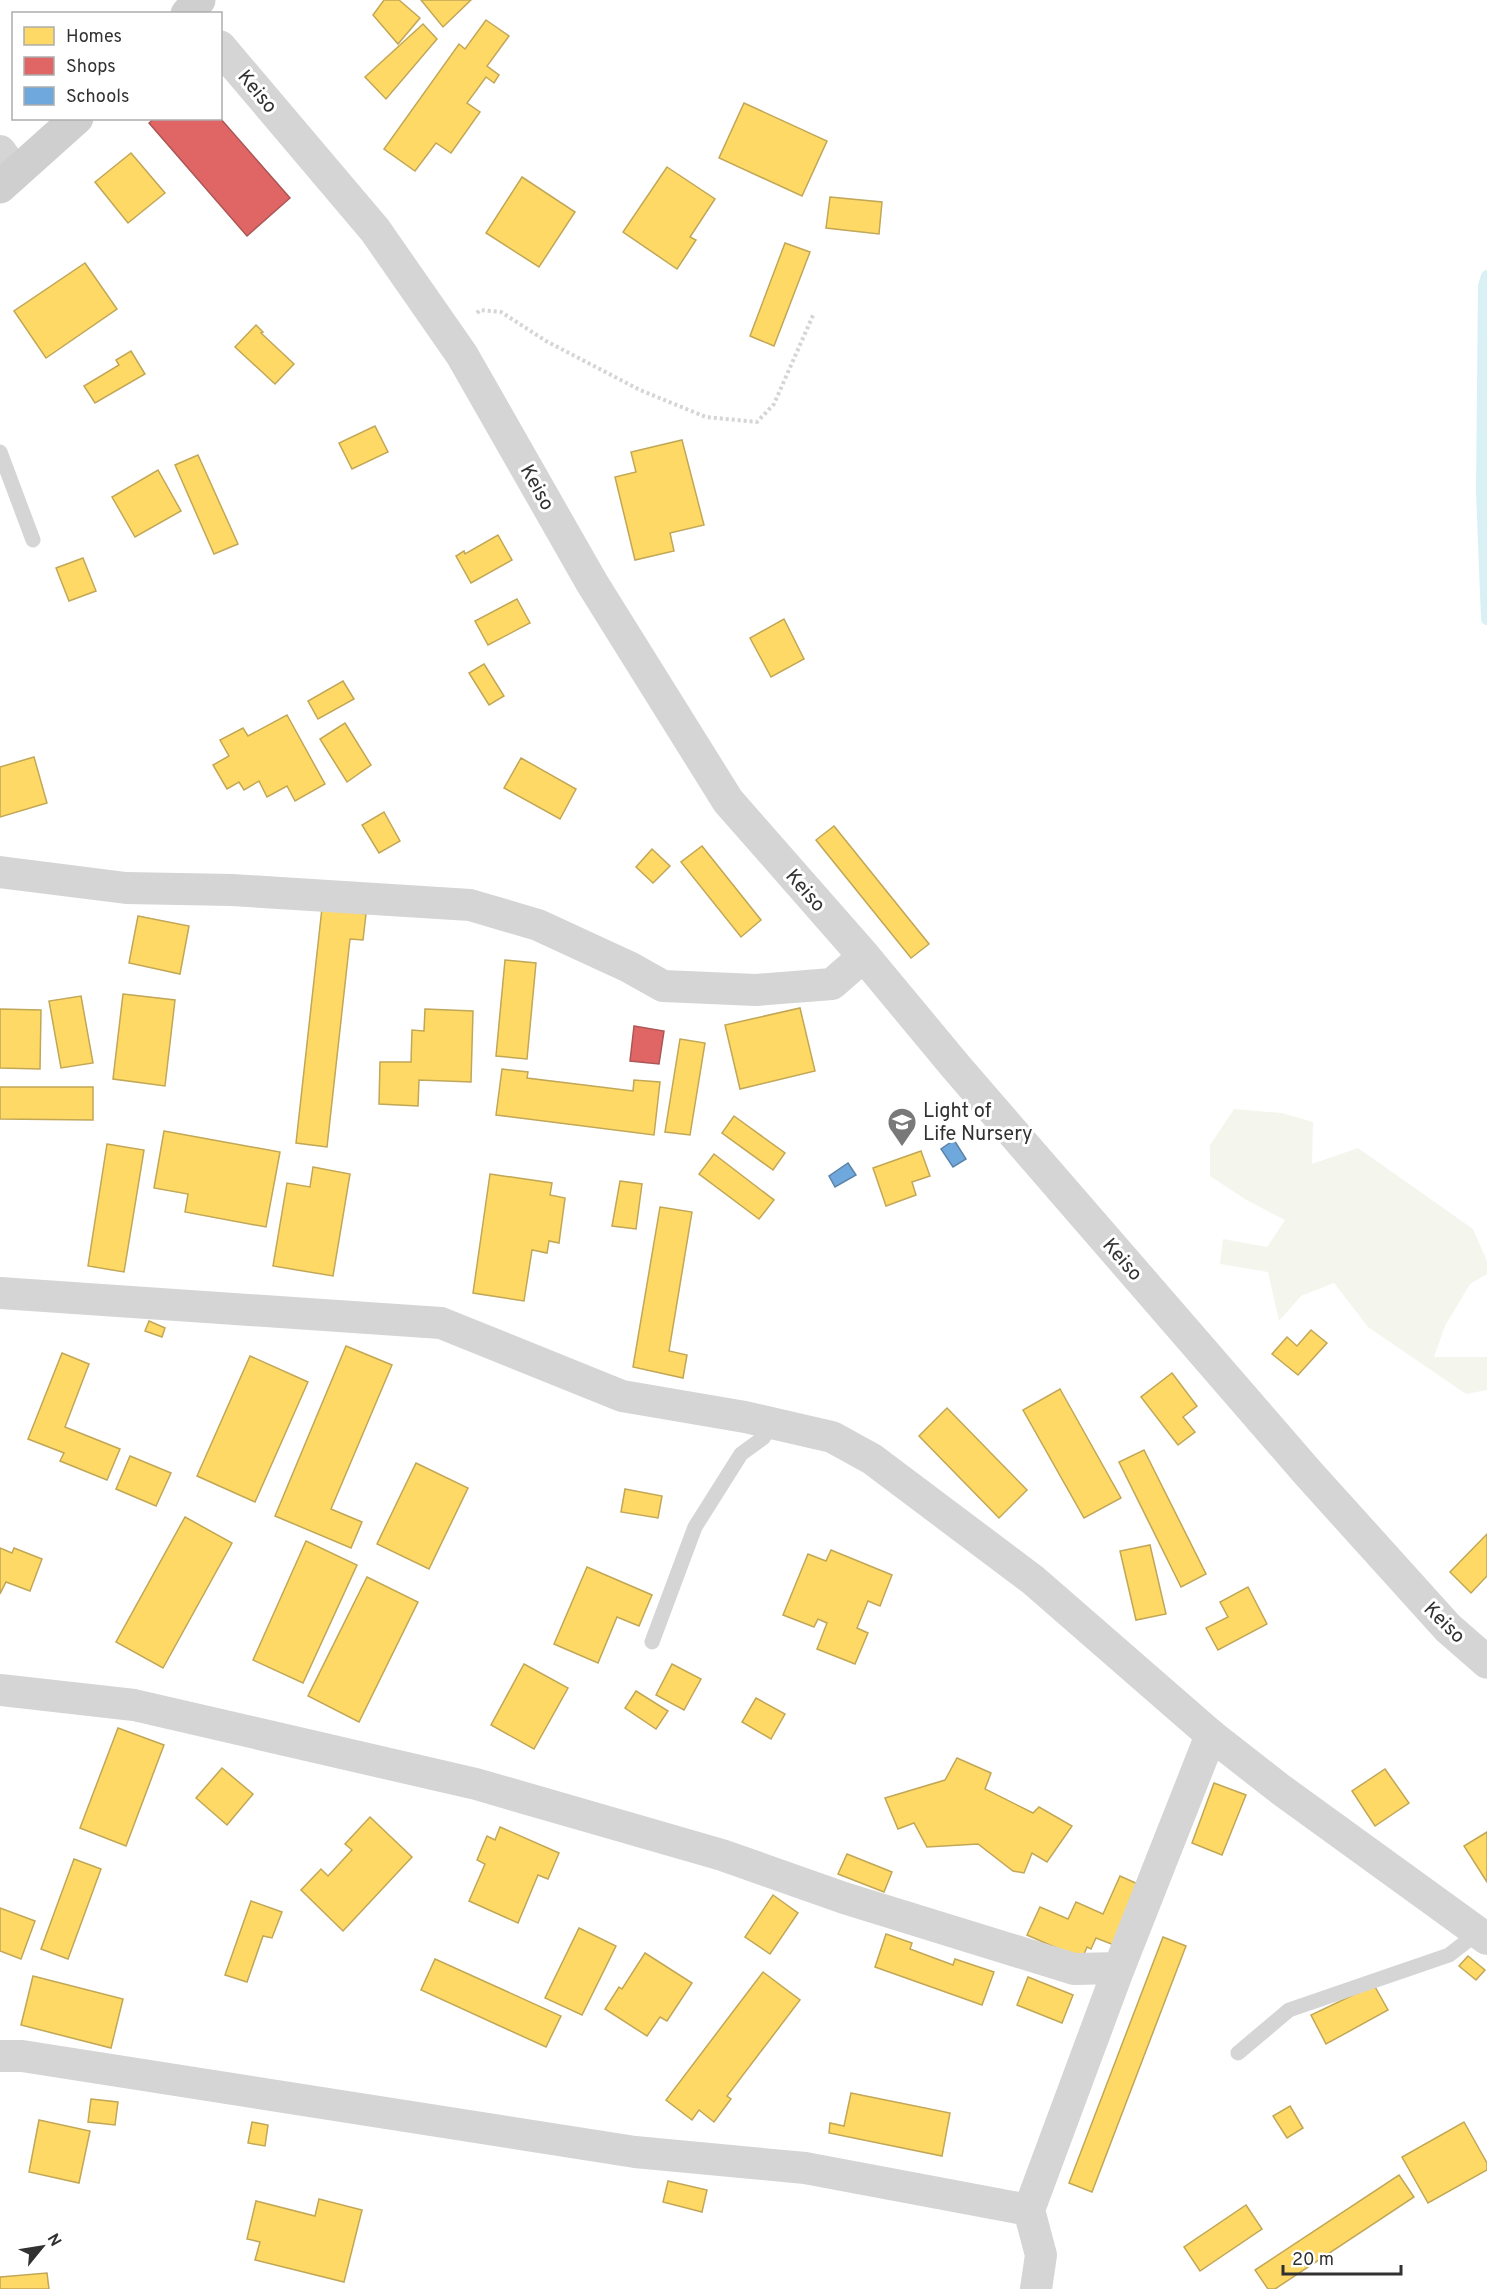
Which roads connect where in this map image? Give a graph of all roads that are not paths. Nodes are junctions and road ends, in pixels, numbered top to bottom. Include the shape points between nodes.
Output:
1 (222, 49) edge
2 (74, 120) edge
3 (5, 170) edge
4 (0, 452) edge
5 (33, 540) dead end
6 (0, 872) edge
7 (864, 956) junction
8 (0, 1293) edge
9 (773, 1423) junction
10 (652, 1642) dead end
11 (1487, 1662) edge
12 (0, 1690) edge
13 (1211, 1735) junction
14 (1484, 1932) edge
15 (1119, 1968) junction
16 (1238, 2053) dead end
17 (0, 2056) edge
18 (1029, 2210) junction
19 (1036, 2289) edge

1 - 7 street, Keiso via 375,230 451,340 491,401 592,583 728,801
2 - 3 main road
4 - 5 lane
6 - 7 street via 126,888 231,890 470,905 538,925 663,986 756,990 832,984
7 - 11 street, Keiso via 1308,1473 1448,1628
8 - 9 street via 441,1323 622,1396
9 - 10 lane via 763,1438 741,1455 695,1527
9 - 13 street via 832,1437 872,1459 1033,1580
12 - 15 street via 134,1706 476,1784 722,1855 1074,1970
13 - 14 street via 1349,1841
13 - 15 street
14 - 16 lane via 1449,1955 1288,2010
15 - 18 street
17 - 18 street via 22,2056 316,2100 635,2152 805,2168
18 - 19 street via 1041,2255

